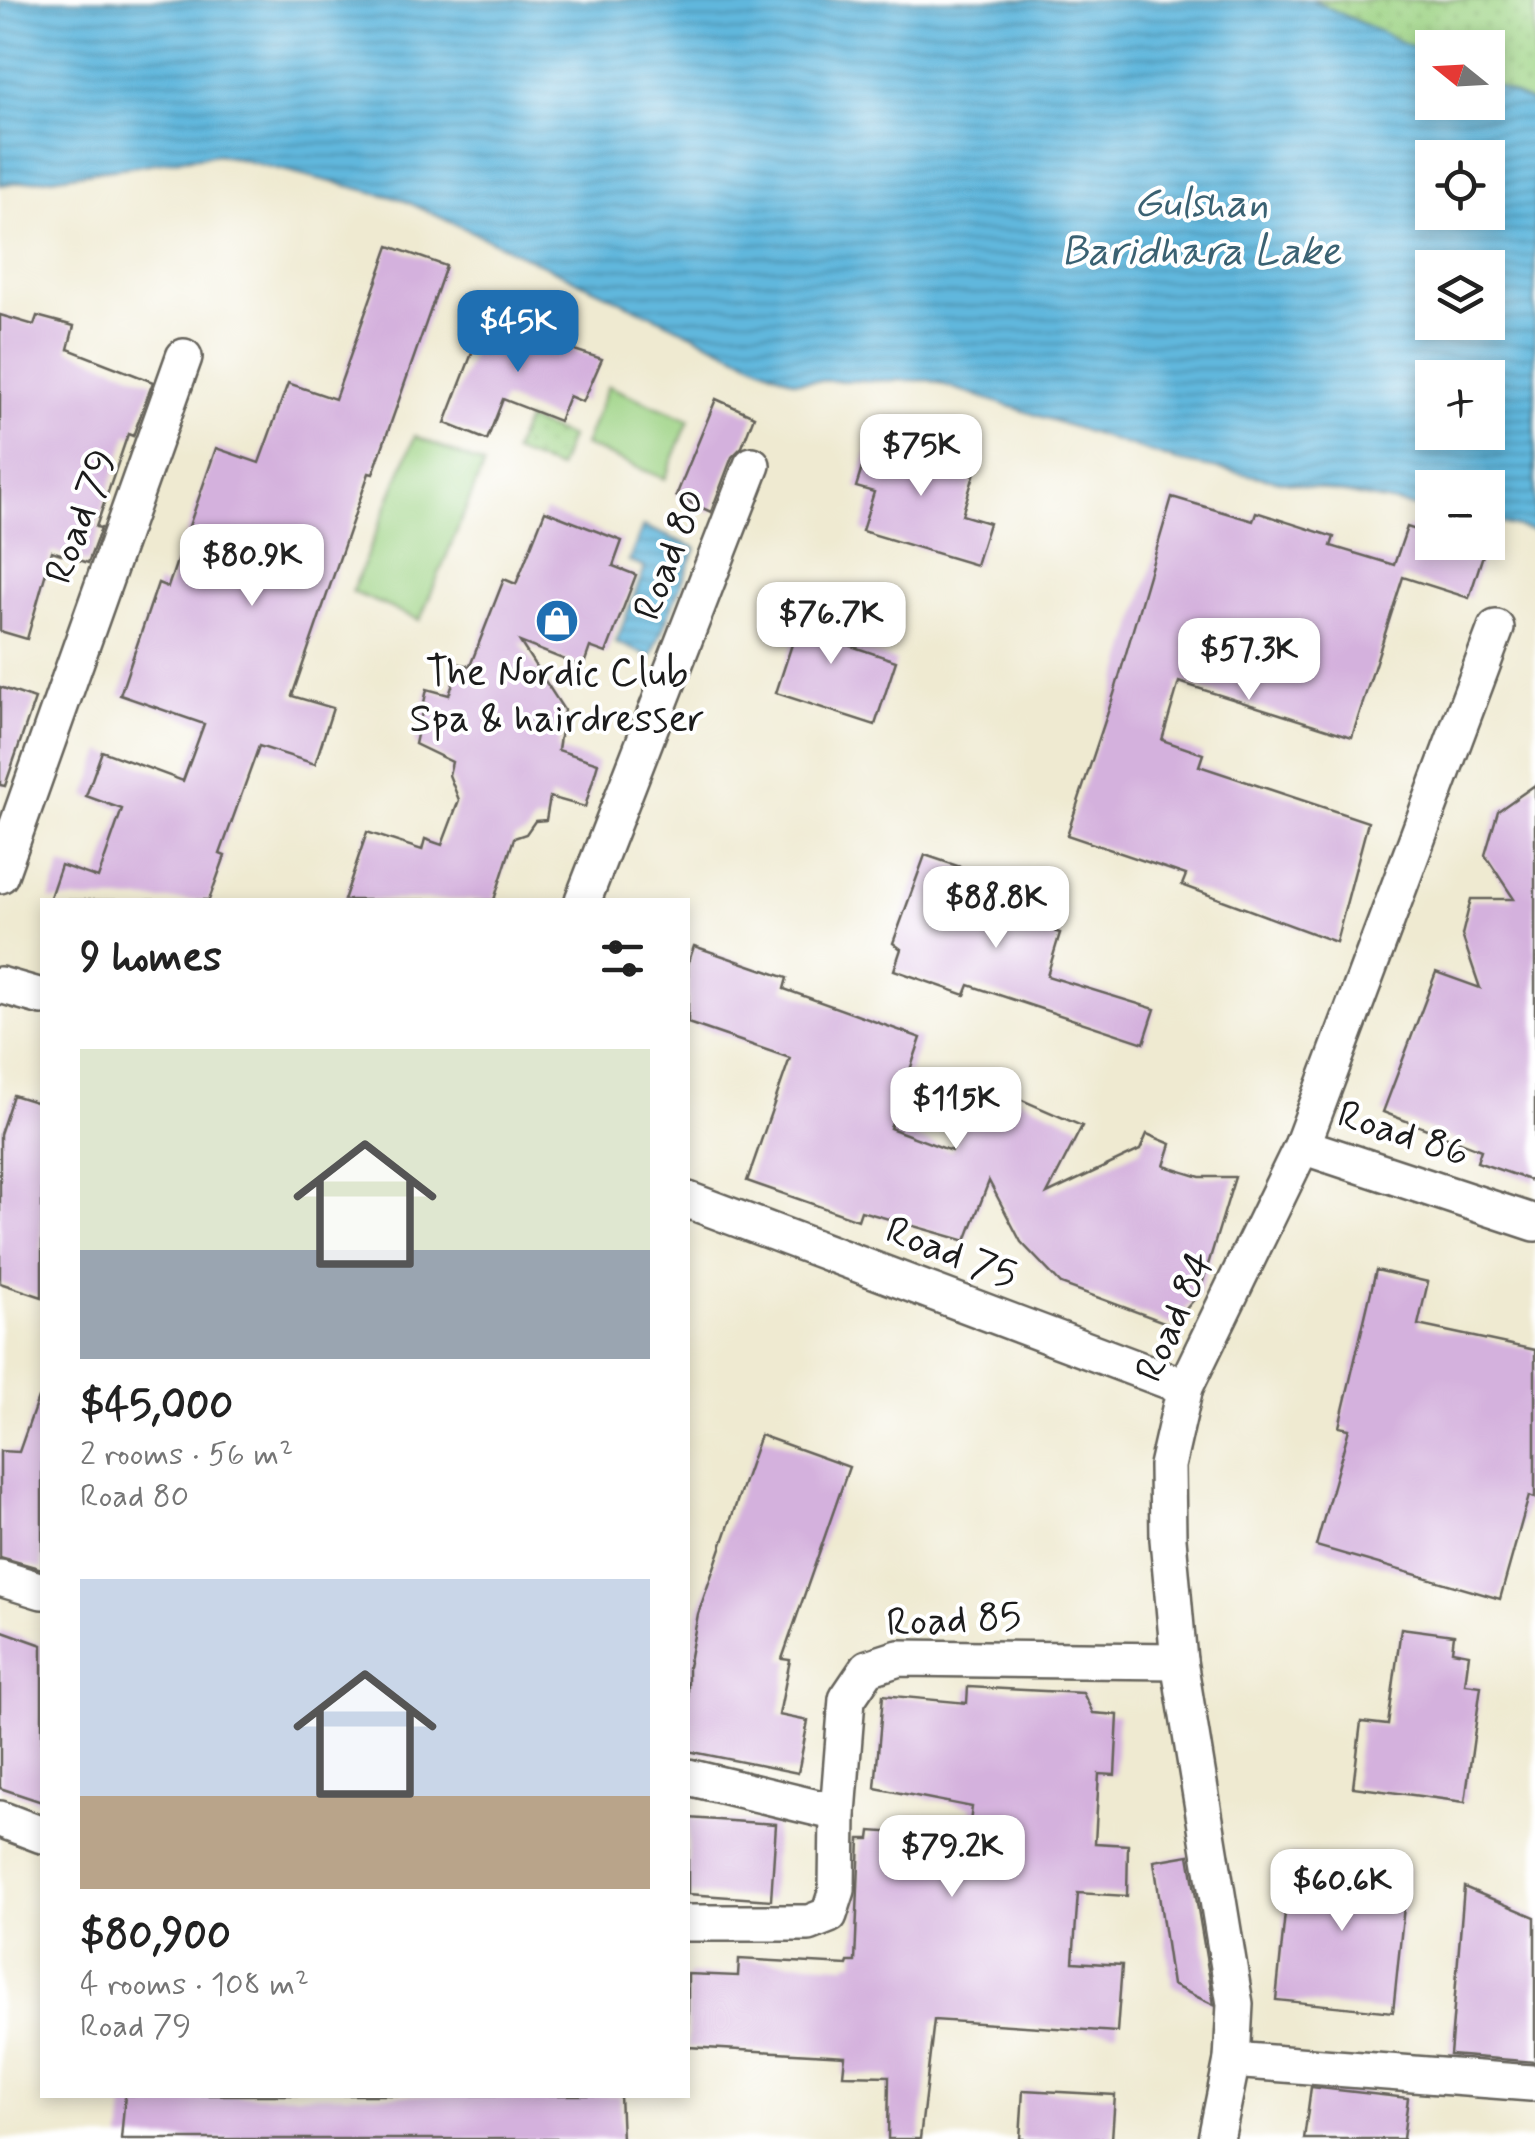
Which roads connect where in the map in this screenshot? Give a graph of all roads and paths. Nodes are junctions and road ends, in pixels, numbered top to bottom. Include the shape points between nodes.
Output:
1 (184, 357) dead end
2 (752, 464) dead end
3 (1496, 628) dead end
4 (0, 875) edge
5 (584, 898) edge
6 (0, 984) edge
7 (40, 996) edge
8 (1302, 1146) junction
9 (690, 1201) edge
10 (1535, 1223) edge
11 (1185, 1387) junction
12 (0, 1578) edge
13 (40, 1590) edge
14 (1180, 1661) junction
15 (690, 1777) edge
16 (838, 1813) junction
17 (0, 1819) edge
18 (40, 1834) edge
19 (690, 1923) edge
20 (1232, 2060) junction
21 (1532, 2083) dead end
22 (1216, 2139) edge

1 - 4 street, Road 79
2 - 5 street, Road 80
3 - 8 street, Road 84
6 - 7 street
8 - 10 street, Road 86
8 - 11 street, Road 84
9 - 11 street, Road 75
11 - 14 street, Road 84 via 1167,1466
12 - 13 street
14 - 16 street, Road 85 via 900,1658 868,1668 848,1699
14 - 20 street, Road 84 via 1235,2004
15 - 16 street
16 - 19 street, Road 85 via 837,1890 829,1914 810,1924
17 - 18 street
20 - 21 street
20 - 22 street, Road 84

